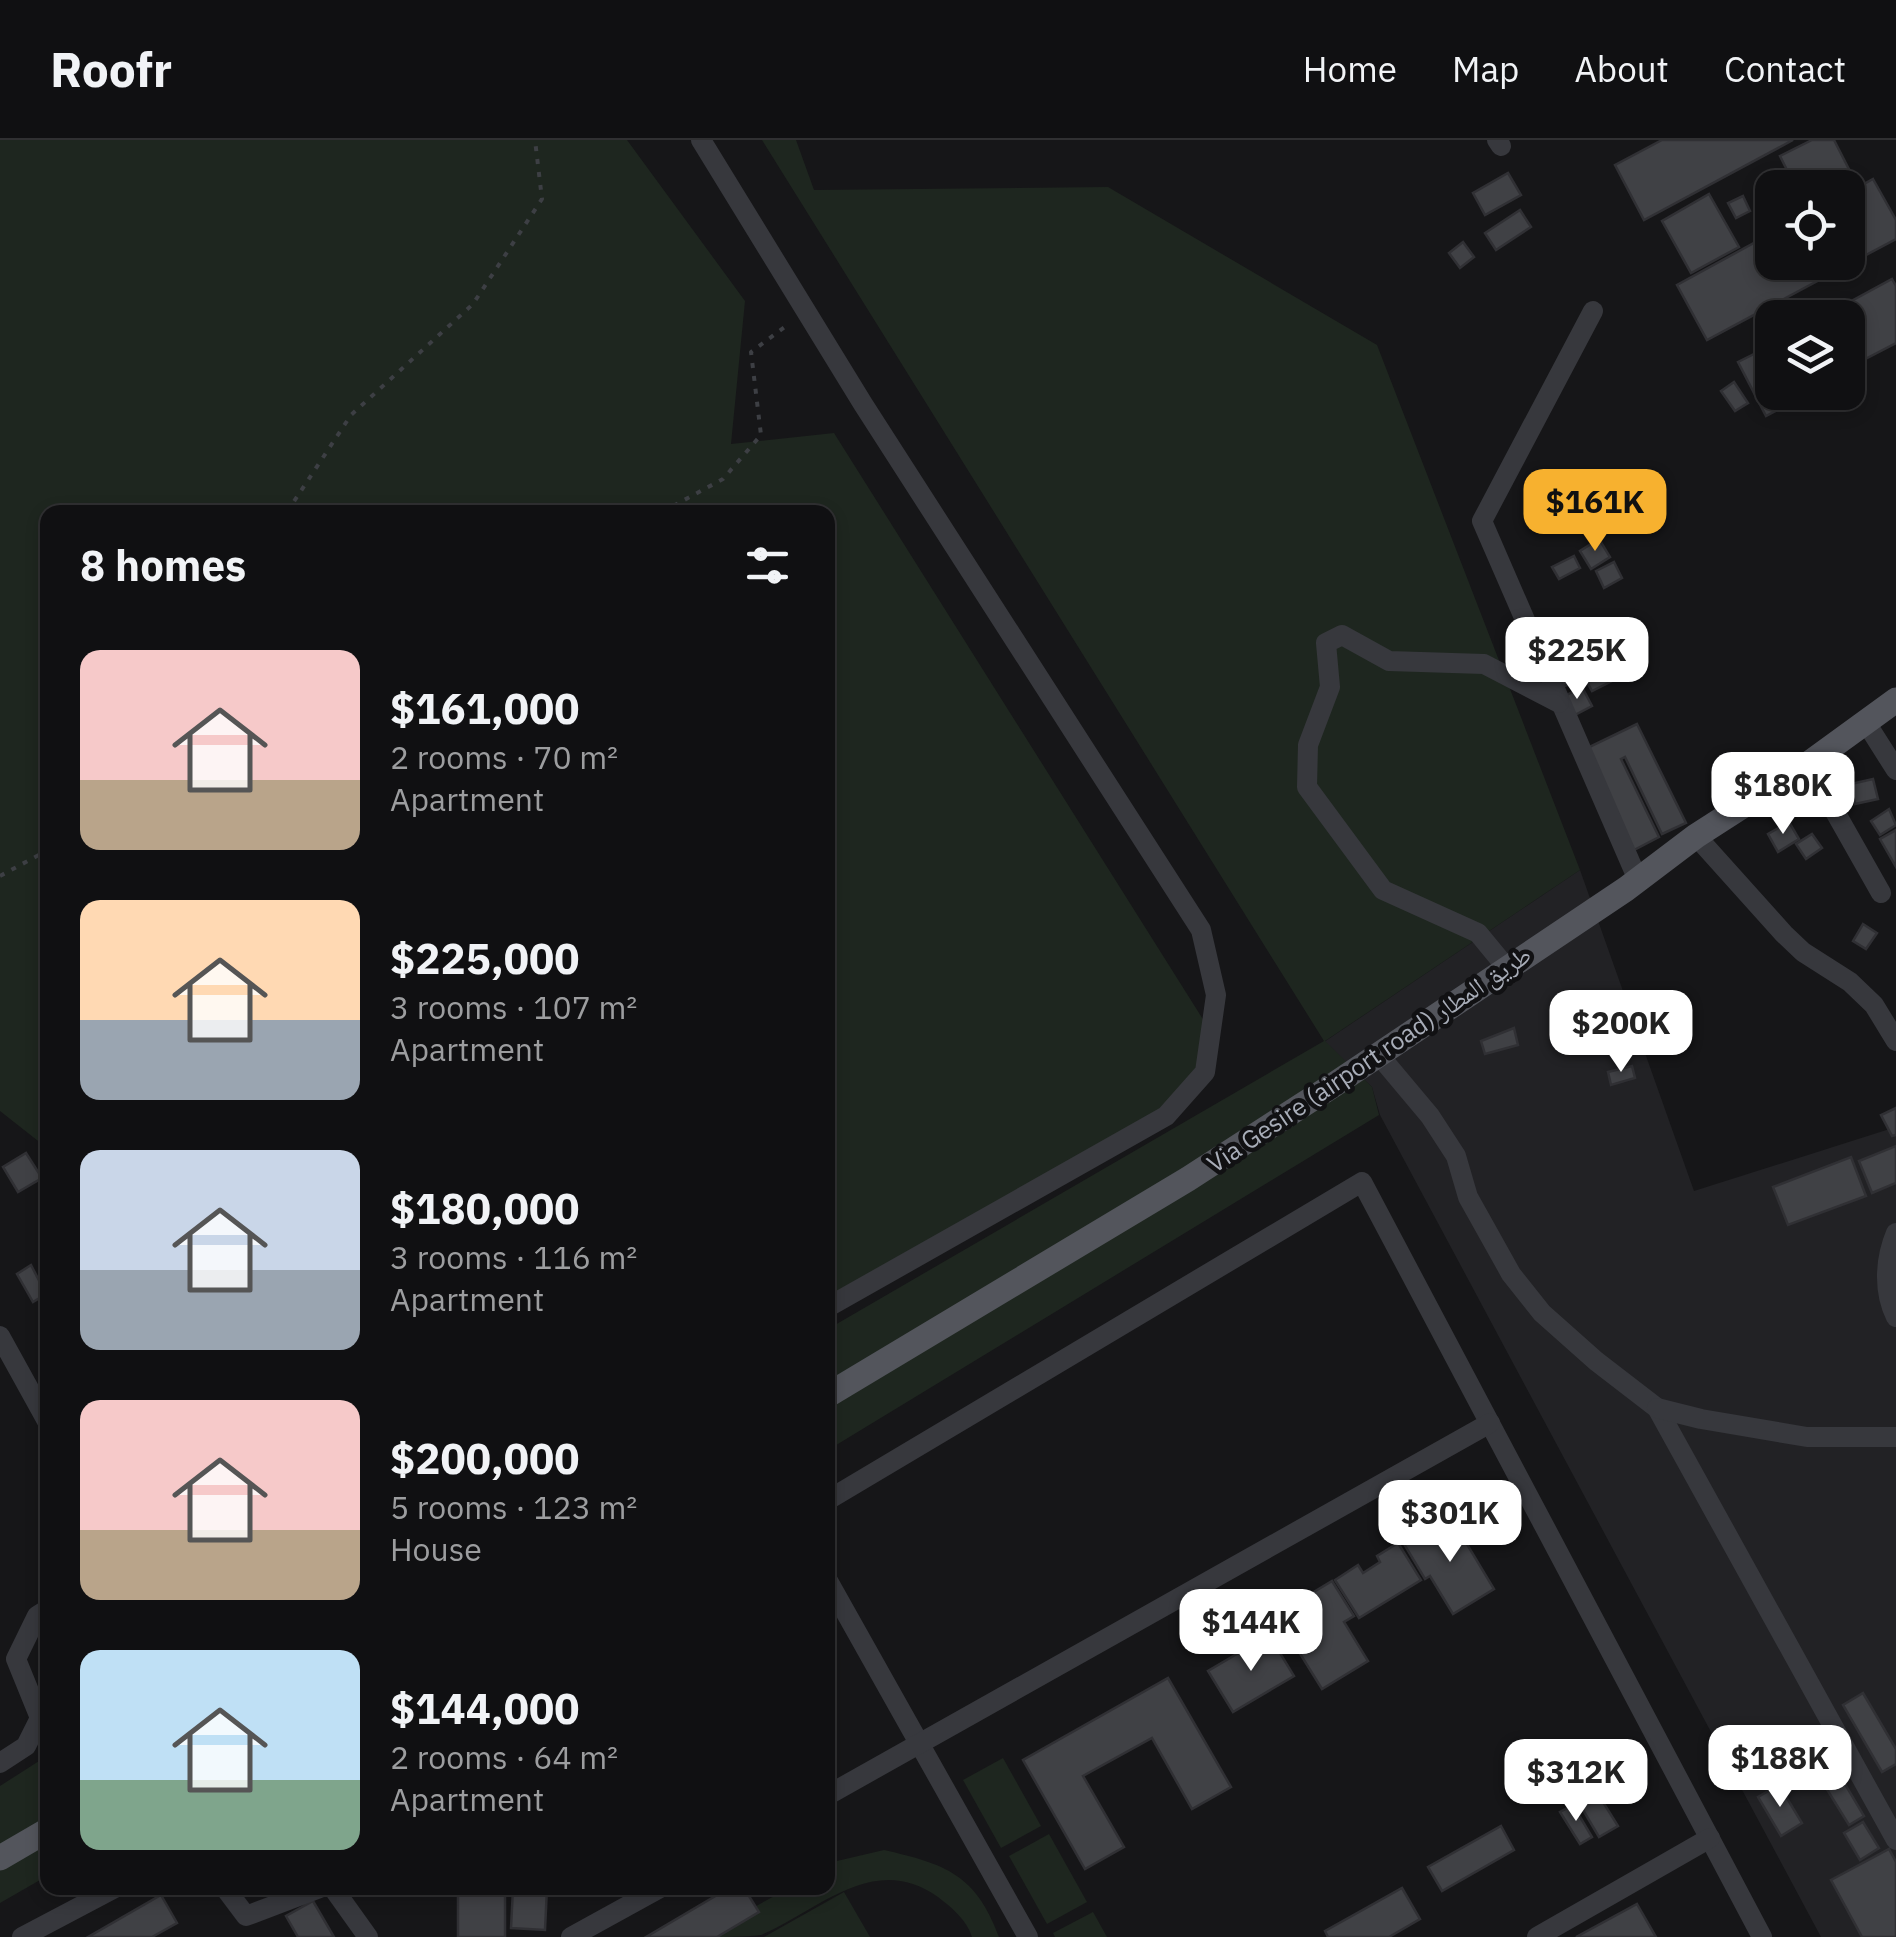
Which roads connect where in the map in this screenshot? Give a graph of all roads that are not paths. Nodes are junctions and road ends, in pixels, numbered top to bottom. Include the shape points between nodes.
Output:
1 (701, 140) edge
2 (1593, 311) dead end
3 (1896, 700) edge
4 (1560, 703) junction
5 (1865, 721) junction
6 (1808, 764) junction
7 (1896, 770) edge
8 (1696, 836) junction
9 (1638, 880) junction
10 (1881, 893) dead end
11 (1506, 967) junction
12 (1896, 1041) edge
13 (1378, 1054) junction
14 (1896, 1233) edge
15 (835, 1303) edge
16 (1896, 1317) edge
17 (4, 1350) edge
18 (835, 1391) edge
19 (1657, 1408) junction
20 (40, 1410) edge
21 (1490, 1423) junction
22 (1896, 1437) edge
23 (835, 1496) edge
24 (835, 1594) edge
25 (40, 1614) edge
26 (40, 1718) edge
27 (40, 1718) edge
28 (919, 1744) junction
29 (0, 1763) edge
30 (835, 1790) edge
31 (40, 1835) edge
32 (1710, 1838) junction
33 (1896, 1840) edge
34 (0, 1858) edge
35 (102, 1895) edge
36 (230, 1895) edge
37 (302, 1895) edge
38 (339, 1895) edge
39 (647, 1895) edge
40 (22, 1937) edge
41 (368, 1937) edge
42 (571, 1937) edge
43 (1028, 1937) edge
44 (1536, 1937) edge
45 (1762, 1937) edge

1 - 15 street via 1201,930 1216,995 1205,1072 1166,1116
2 - 4 street via 1482,522
3 - 5 main road, Via Gesire (airport road) طريق المطار
4 - 9 street
4 - 11 street via 1484,664 1389,660 1342,635 1326,643 1330,687 1308,745 1308,787 1383,890 1478,933
5 - 6 main road, Via Gesire (airport road) طريق المطار
5 - 7 street
6 - 8 main road, Via Gesire (airport road) طريق المطار
6 - 10 street
8 - 9 main road, Via Gesire (airport road) طريق المطار
8 - 12 street via 1784,934 1874,1005
9 - 11 main road, Via Gesire (airport road) طريق المطار
11 - 13 main road, Via Gesire (airport road) طريق المطار
13 - 18 main road, Via Gesire (airport road) طريق المطار via 1188,1179
13 - 19 street via 1456,1156 1468,1197 1511,1274 1542,1313
14 - 16 street via 1887,1275
17 - 20 street
19 - 22 street via 1807,1437
19 - 33 street
21 - 23 street via 1362,1182
21 - 28 street
21 - 32 street
24 - 28 street
25 - 27 street via 16,1658
26 - 29 street via 26,1746
28 - 30 street
28 - 43 street
31 - 34 main road
32 - 44 street
32 - 45 street
35 - 40 street
36 - 37 street via 246,1916
38 - 41 street
39 - 42 street

